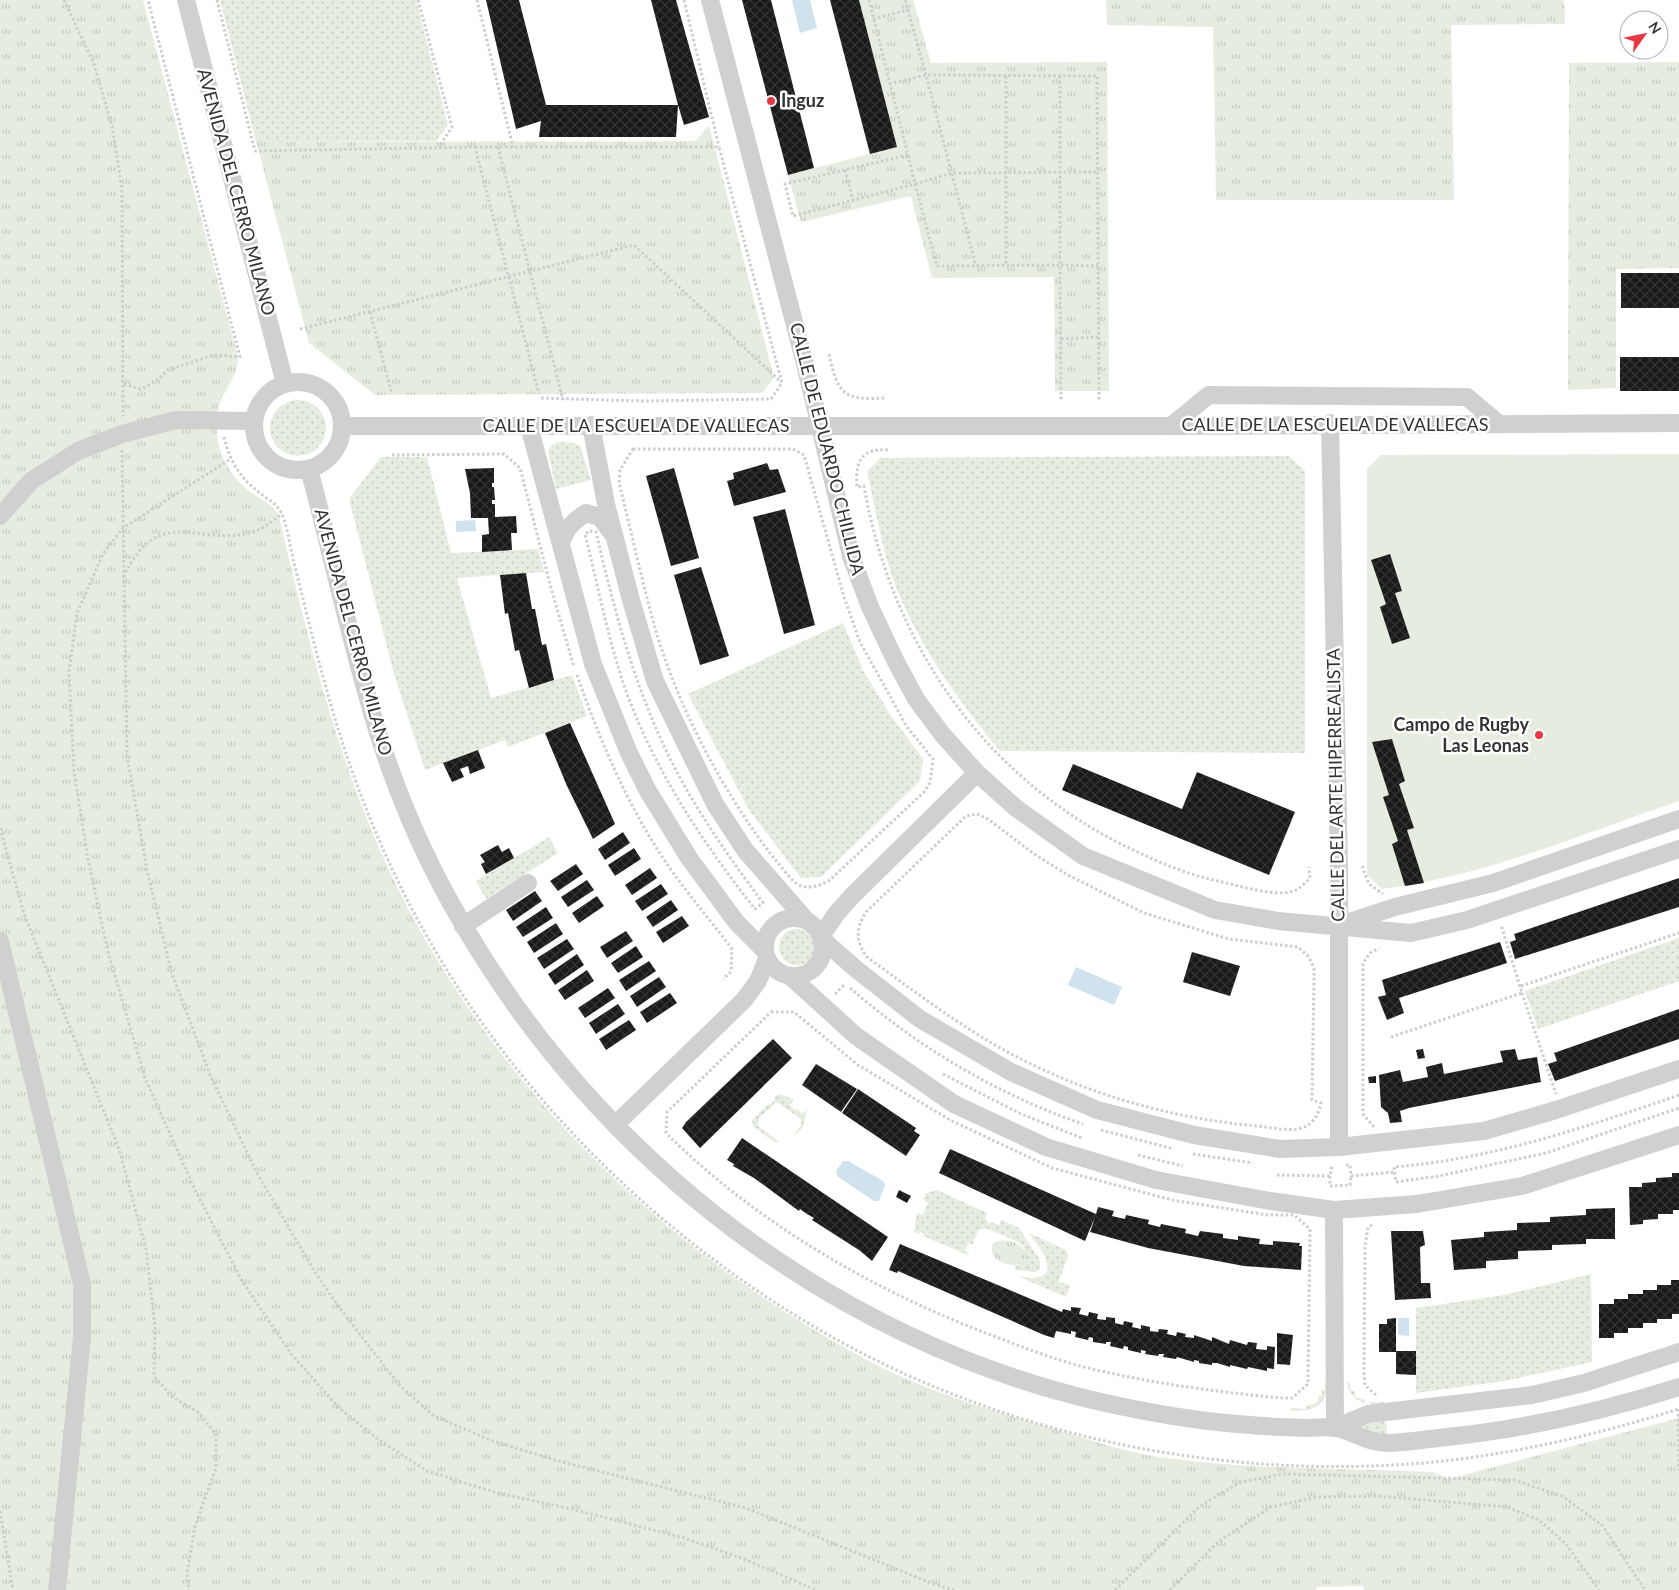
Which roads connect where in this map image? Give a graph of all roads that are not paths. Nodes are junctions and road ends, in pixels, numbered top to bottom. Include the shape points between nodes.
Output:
1 (186, 0) edge
2 (710, 0) edge
3 (285, 384) junction
4 (254, 421) junction
5 (1679, 423) edge
6 (1330, 424) junction
7 (1500, 424) junction
8 (591, 425) junction
9 (820, 425) junction
10 (342, 426) junction
11 (529, 426) junction
12 (1170, 426) junction
13 (309, 468) junction
14 (0, 516) edge
15 (614, 536) junction
16 (561, 542) junction
17 (977, 773) junction
18 (1679, 819) edge
19 (1679, 849) edge
20 (528, 883) dead end
21 (852, 896) junction
22 (807, 920) junction
23 (1338, 925) junction
24 (463, 926) junction
25 (822, 937) junction
26 (0, 941) edge
27 (766, 955) junction
28 (789, 976) junction
29 (744, 1000) junction
30 (1679, 1069) edge
31 (615, 1125) junction
32 (1679, 1135) edge
33 (1339, 1147) junction
34 (1334, 1210) junction
35 (1679, 1352) edge
36 (1679, 1387) edge
37 (1335, 1428) junction
38 (57, 1590) edge

1 - 3 street, AVENIDA DEL CERRO MILANO
2 - 9 street, CALLE DE EDUARDO CHILLIDA
3 - 4 street via 264,398
3 - 10 street via 305,383 324,390 340,412
4 - 13 street via 260,448 269,459 281,467
4 - 14 street via 176,420 122,434 78,451 31,481
5 - 7 street, CALLE DE LA ESCUELA DE VALLECAS
6 - 7 street, CALLE DE LA ESCUELA DE VALLECAS
6 - 12 street, CALLE DE LA ESCUELA DE VALLECAS
6 - 23 street, CALLE DEL ARTE HIPERREALISTA
7 - 12 street, CALLE DE LA ESCUELA DE VALLECAS via 1467,398 1209,396
8 - 9 street, CALLE DE LA ESCUELA DE VALLECAS
8 - 11 street, CALLE DE LA ESCUELA DE VALLECAS
8 - 15 street
9 - 12 street, CALLE DE LA ESCUELA DE VALLECAS
9 - 17 street, CALLE DE EDUARDO CHILLIDA via 851,556 870,606 916,699
10 - 11 street, CALLE DE LA ESCUELA DE VALLECAS
10 - 13 street via 340,440 333,453
11 - 16 street
13 - 24 street, AVENIDA DEL CERRO MILANO via 377,731 423,848
15 - 16 street via 600,517 586,514 575,519
15 - 22 street via 655,681 715,804 745,850
16 - 27 street via 593,664 621,735 648,791 706,882
17 - 21 street
17 - 23 street, CALLE DE EDUARDO CHILLIDA via 1016,808 1083,856 1215,910 1278,921
18 - 23 street, CALLE DE EDUARDO CHILLIDA via 1493,883
19 - 23 street, CALLE DE EDUARDO CHILLIDA via 1467,920 1411,933
20 - 24 street
21 - 22 street via 829,913
21 - 25 street
22 - 25 street
22 - 27 street via 789,918 775,925 765,941
23 - 33 street, CALLE DEL ARTE HIPERREALISTA
24 - 31 street, AVENIDA DEL CERRO MILANO via 546,1048
25 - 28 street via 823,954 818,965 808,973
25 - 33 street via 856,969 920,1019 1010,1072 1097,1110 1194,1135 1280,1149
26 - 38 street via 82,1284 82,1337
27 - 28 street via 775,969
27 - 29 street via 758,981
28 - 29 street via 768,983
28 - 34 street via 856,1036 954,1104 1046,1147 1156,1180
29 - 31 street
30 - 33 street via 1484,1131
31 - 37 street, AVENIDA DEL CERRO MILANO via 684,1190 774,1259 873,1319 939,1348 1018,1379 1098,1402 1234,1424
32 - 34 street via 1522,1186 1416,1204
34 - 37 street
35 - 37 street, AVENIDA DEL CERRO MILANO via 1549,1391 1368,1414
36 - 37 street, AVENIDA DEL CERRO MILANO via 1607,1408 1500,1432 1395,1443 1372,1442

